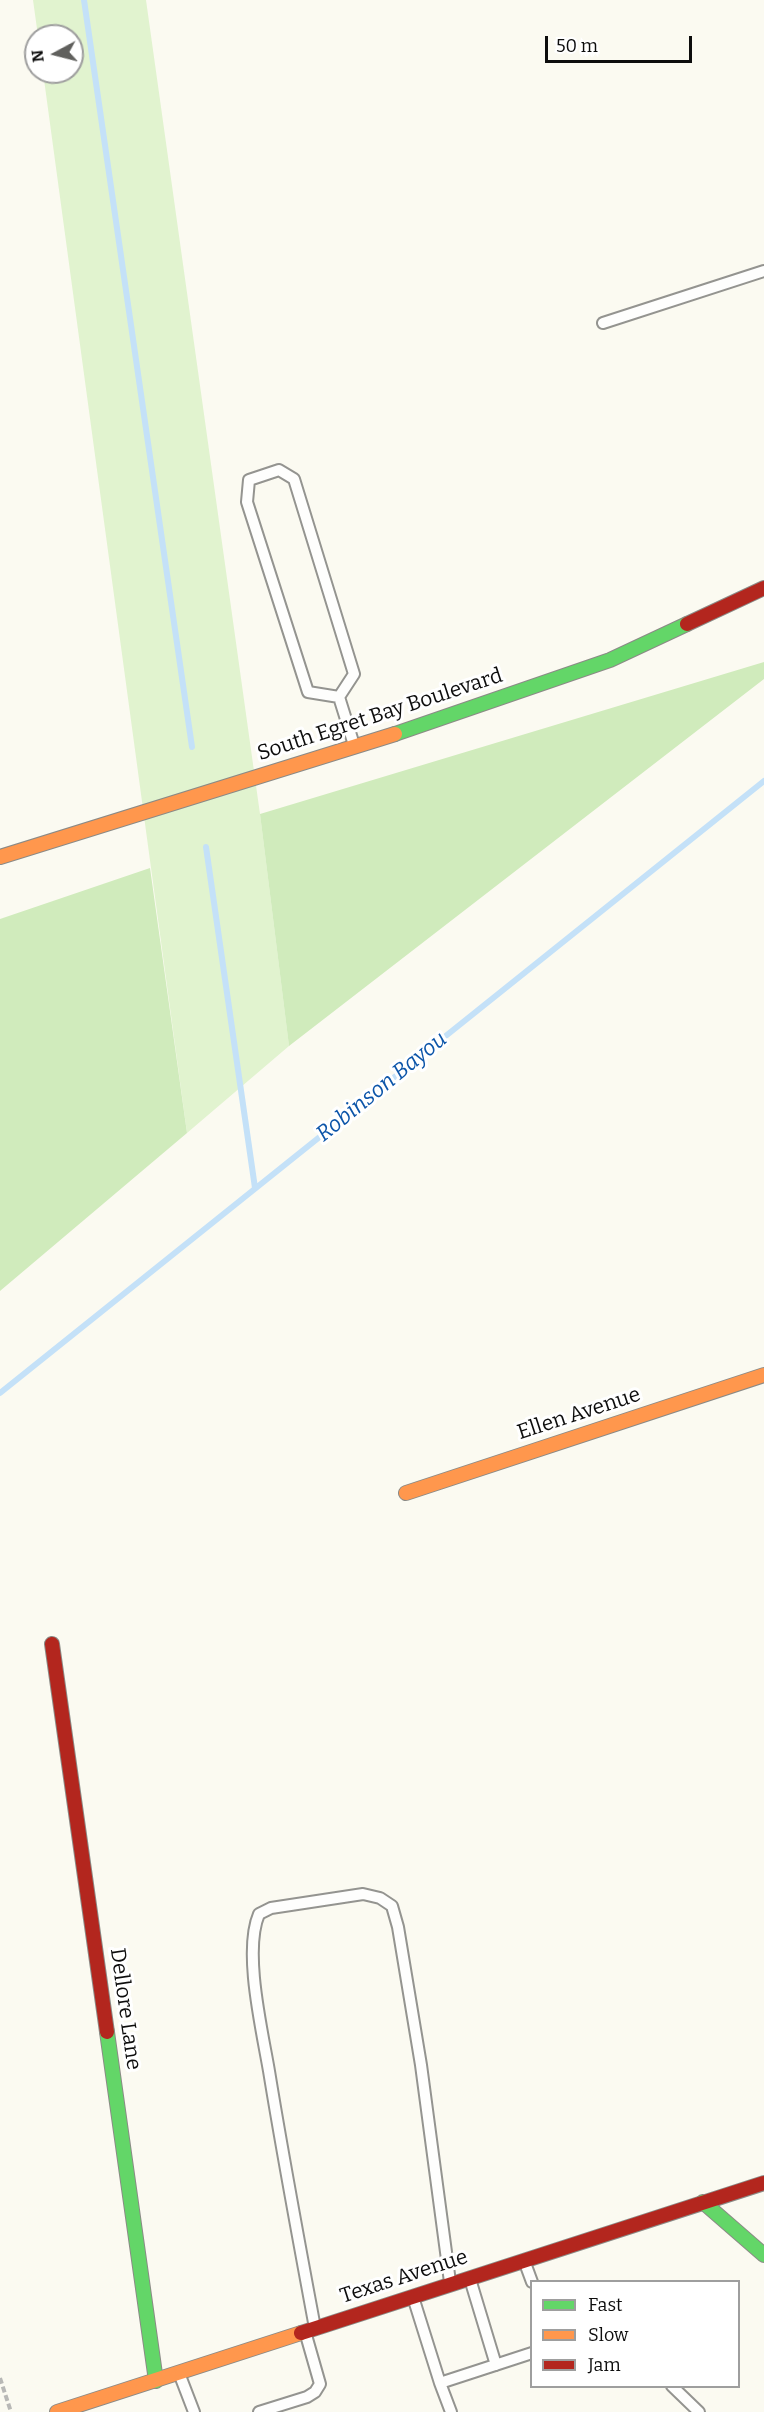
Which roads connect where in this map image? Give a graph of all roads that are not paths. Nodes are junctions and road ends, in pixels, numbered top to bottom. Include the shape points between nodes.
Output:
1 (764, 271) edge
2 (603, 323) dead end
3 (764, 588) edge
4 (339, 697) junction
5 (355, 748) junction
6 (0, 856) edge
7 (764, 1375) edge
8 (406, 1493) dead end
9 (52, 1644) dead end
10 (764, 2183) edge
11 (703, 2202) junction
12 (764, 2255) edge
13 (524, 2260) junction
14 (469, 2278) junction
15 (531, 2280) edge
16 (450, 2284) junction
17 (413, 2295) junction
18 (310, 2330) junction
19 (530, 2354) edge
20 (496, 2365) junction
21 (179, 2373) junction
22 (156, 2381) junction
23 (440, 2383) junction
24 (674, 2388) edge
25 (57, 2412) edge
26 (194, 2412) edge
27 (259, 2412) edge
28 (451, 2412) edge
29 (699, 2412) edge

1 - 2 lane
3 - 5 street, South Egret Bay Boulevard via 610,660
4 - 4 lane via 354,674 294,479 279,470 249,480 247,502 308,692
4 - 5 lane
5 - 6 street, South Egret Bay Boulevard
7 - 8 street, Ellen Avenue
9 - 22 street, Dellore Lane
10 - 11 street, Texas Avenue
11 - 12 street
11 - 13 street, Texas Avenue
13 - 14 street, Texas Avenue
13 - 15 lane
14 - 16 street, Texas Avenue
14 - 20 lane
16 - 17 street, Texas Avenue
16 - 18 lane via 421,2065 392,1906 363,1894 272,1908 259,1914 253,1928 256,1987
17 - 18 street, Texas Avenue
17 - 23 lane
18 - 21 street, Texas Avenue
18 - 27 lane via 320,2384 306,2397
19 - 20 lane
20 - 23 lane
21 - 22 street, Texas Avenue
21 - 26 lane
22 - 25 street, Texas Avenue
23 - 28 lane
24 - 29 lane

